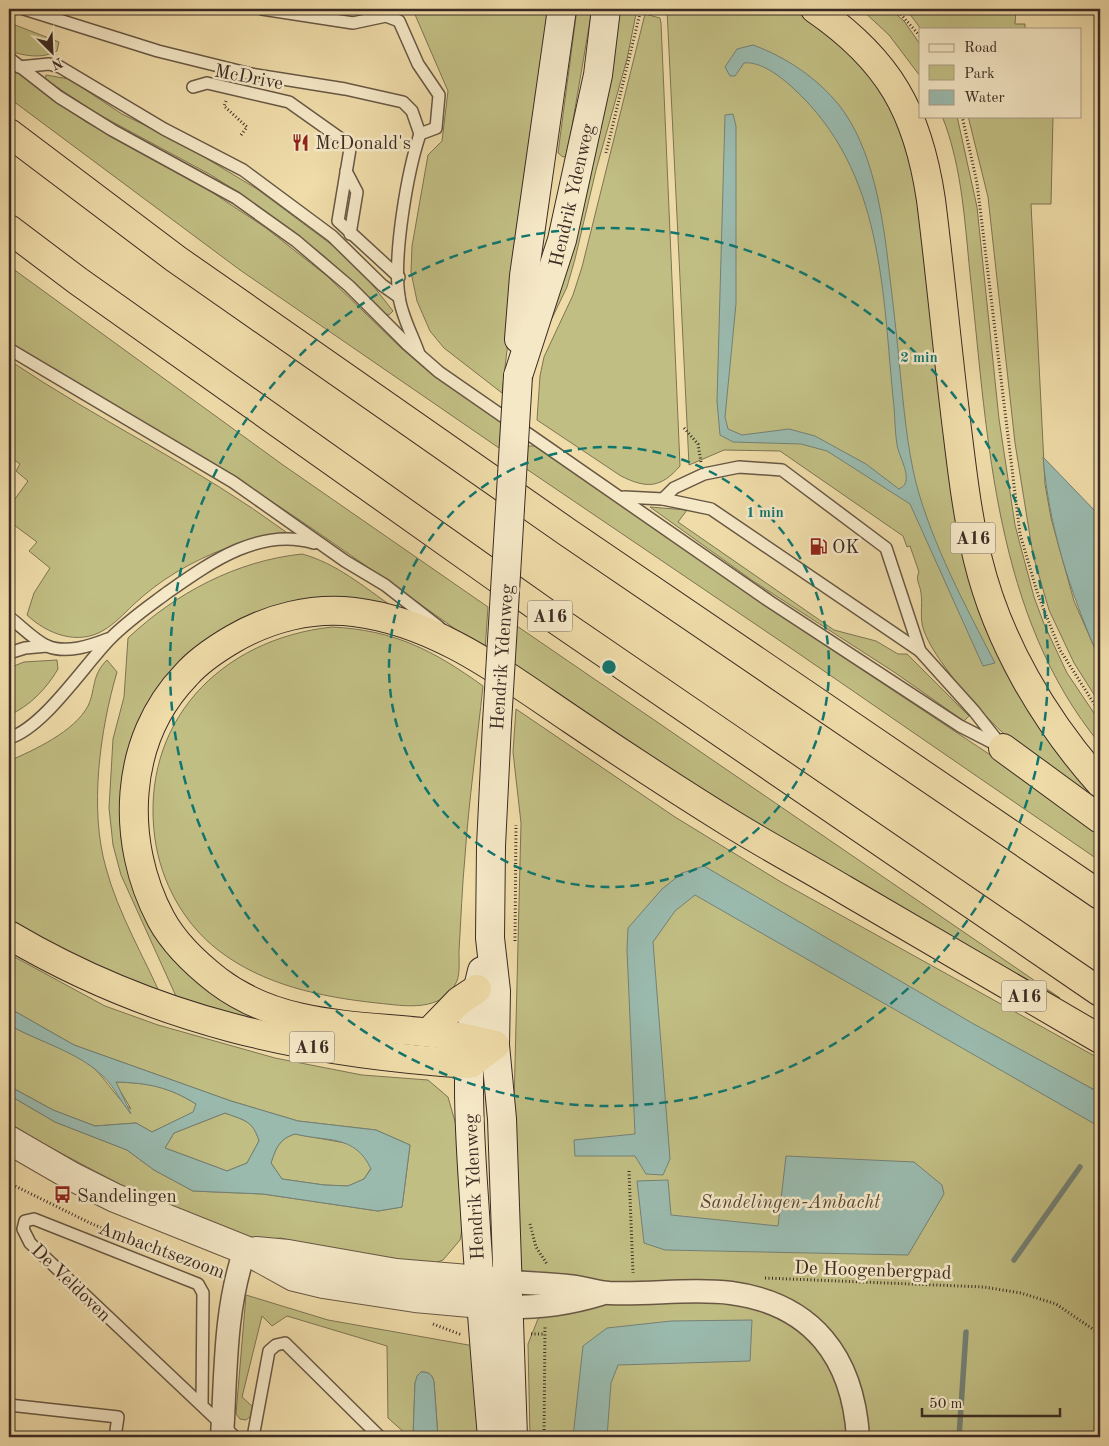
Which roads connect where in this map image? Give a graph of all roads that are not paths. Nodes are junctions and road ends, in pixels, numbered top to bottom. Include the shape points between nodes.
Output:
1 (24, 9) edge
2 (262, 9) edge
3 (562, 9) edge
4 (606, 9) edge
5 (815, 9) edge
6 (9, 58) edge
7 (19, 67) junction
8 (193, 87) dead end
9 (9, 133) edge
10 (420, 134) junction
11 (9, 228) edge
12 (399, 277) junction
13 (399, 297) junction
14 (9, 349) edge
15 (420, 356) junction
16 (518, 376) junction
17 (622, 497) junction
18 (662, 499) junction
19 (324, 546) junction
20 (9, 618) edge
21 (110, 639) junction
22 (47, 646) junction
23 (920, 651) junction
24 (472, 652) junction
25 (9, 653) edge
26 (9, 738) edge
27 (1003, 748) junction
28 (1100, 783) edge
29 (1100, 819) edge
30 (1100, 895) edge
31 (9, 935) edge
32 (490, 938) junction
33 (477, 989) junction
34 (1100, 992) edge
35 (429, 1032) junction
36 (1100, 1039) edge
37 (479, 1049) junction
38 (9, 1140) edge
39 (245, 1250) junction
40 (480, 1291) junction
41 (508, 1294) junction
42 (202, 1404) junction
43 (9, 1406) edge
44 (227, 1433) edge
45 (115, 1437) edge
46 (252, 1437) edge
47 (380, 1437) edge
48 (492, 1437) edge
49 (513, 1437) edge
50 (858, 1437) edge

1 - 10 lane via 158,51 232,70 403,102 412,112
2 - 10 lane via 353,23 386,16 399,22 418,64 439,95 436,128
3 - 16 main road, Hendrik Ydenweg via 524,276
4 - 16 main road, Hendrik Ydenweg via 596,84 562,240
5 - 28 highway, A16 via 848,32 889,78 918,137 931,200 965,498 978,561 1012,653 1057,728
6 - 7 lane
7 - 13 lane via 49,64 60,67 164,129 243,170 332,236 382,285
7 - 15 lane via 112,130 251,208 349,286
8 - 12 lane, McDrive via 207,83 289,102 344,141 350,149 338,221
9 - 30 highway via 145,237 567,532
10 - 12 lane via 414,150 398,251
11 - 34 highway, A16 via 78,281 552,617
12 - 13 lane
13 - 15 lane
14 - 19 lane, A16 via 233,482
15 - 17 lane
16 - 32 main road, Hendrik Ydenweg, bridge via 497,723
17 - 18 lane
17 - 27 lane via 769,600 960,726
18 - 23 lane via 711,509
18 - 23 lane via 674,488 704,474 739,467 782,470 886,548
19 - 21 lane, A16 via 299,539 272,540 220,557 151,605
19 - 24 lane, A16 via 385,585
20 - 22 lane
21 - 22 lane, A16 via 87,648
21 - 26 lane, A16 via 36,722
22 - 25 lane, A16
23 - 27 lane
24 - 35 highway, A16 via 402,624 351,611 314,611 283,617 248,630 212,651 184,676 159,712 143,745 132,806 145,881 162,921 188,956 234,992 270,1009 330,1025
24 - 36 highway, A16 via 736,826
27 - 29 highway
31 - 37 highway, A16 via 41,954 152,1004 239,1030 346,1053
32 - 33 main road, Hendrik Ydenweg
32 - 37 main road, Hendrik Ydenweg via 496,991
33 - 35 highway via 459,1000
33 - 37 main road, Hendrik Ydenweg
35 - 37 highway, A16
37 - 40 main road, Hendrik Ydenweg via 470,1144
37 - 41 main road, Hendrik Ydenweg via 502,1119
38 - 39 main road, Ambachtsezoom via 115,1198
39 - 40 main road, Ambachtsezoom via 288,1254
39 - 44 street, De Veldoven via 232,1300
40 - 41 main road, Ambachtsezoom
40 - 48 main road, Hendrik Ydenweg
41 - 49 main road, Hendrik Ydenweg
41 - 50 street via 554,1306 607,1293 636,1280 757,1298 784,1309 825,1340 844,1369 856,1408
42 - 42 lane, De Veldoven via 203,1293 198,1284 34,1219 25,1221 23,1229 30,1243
42 - 44 lane, De Veldoven
43 - 45 lane via 118,1417
46 - 47 lane via 269,1351 285,1343

